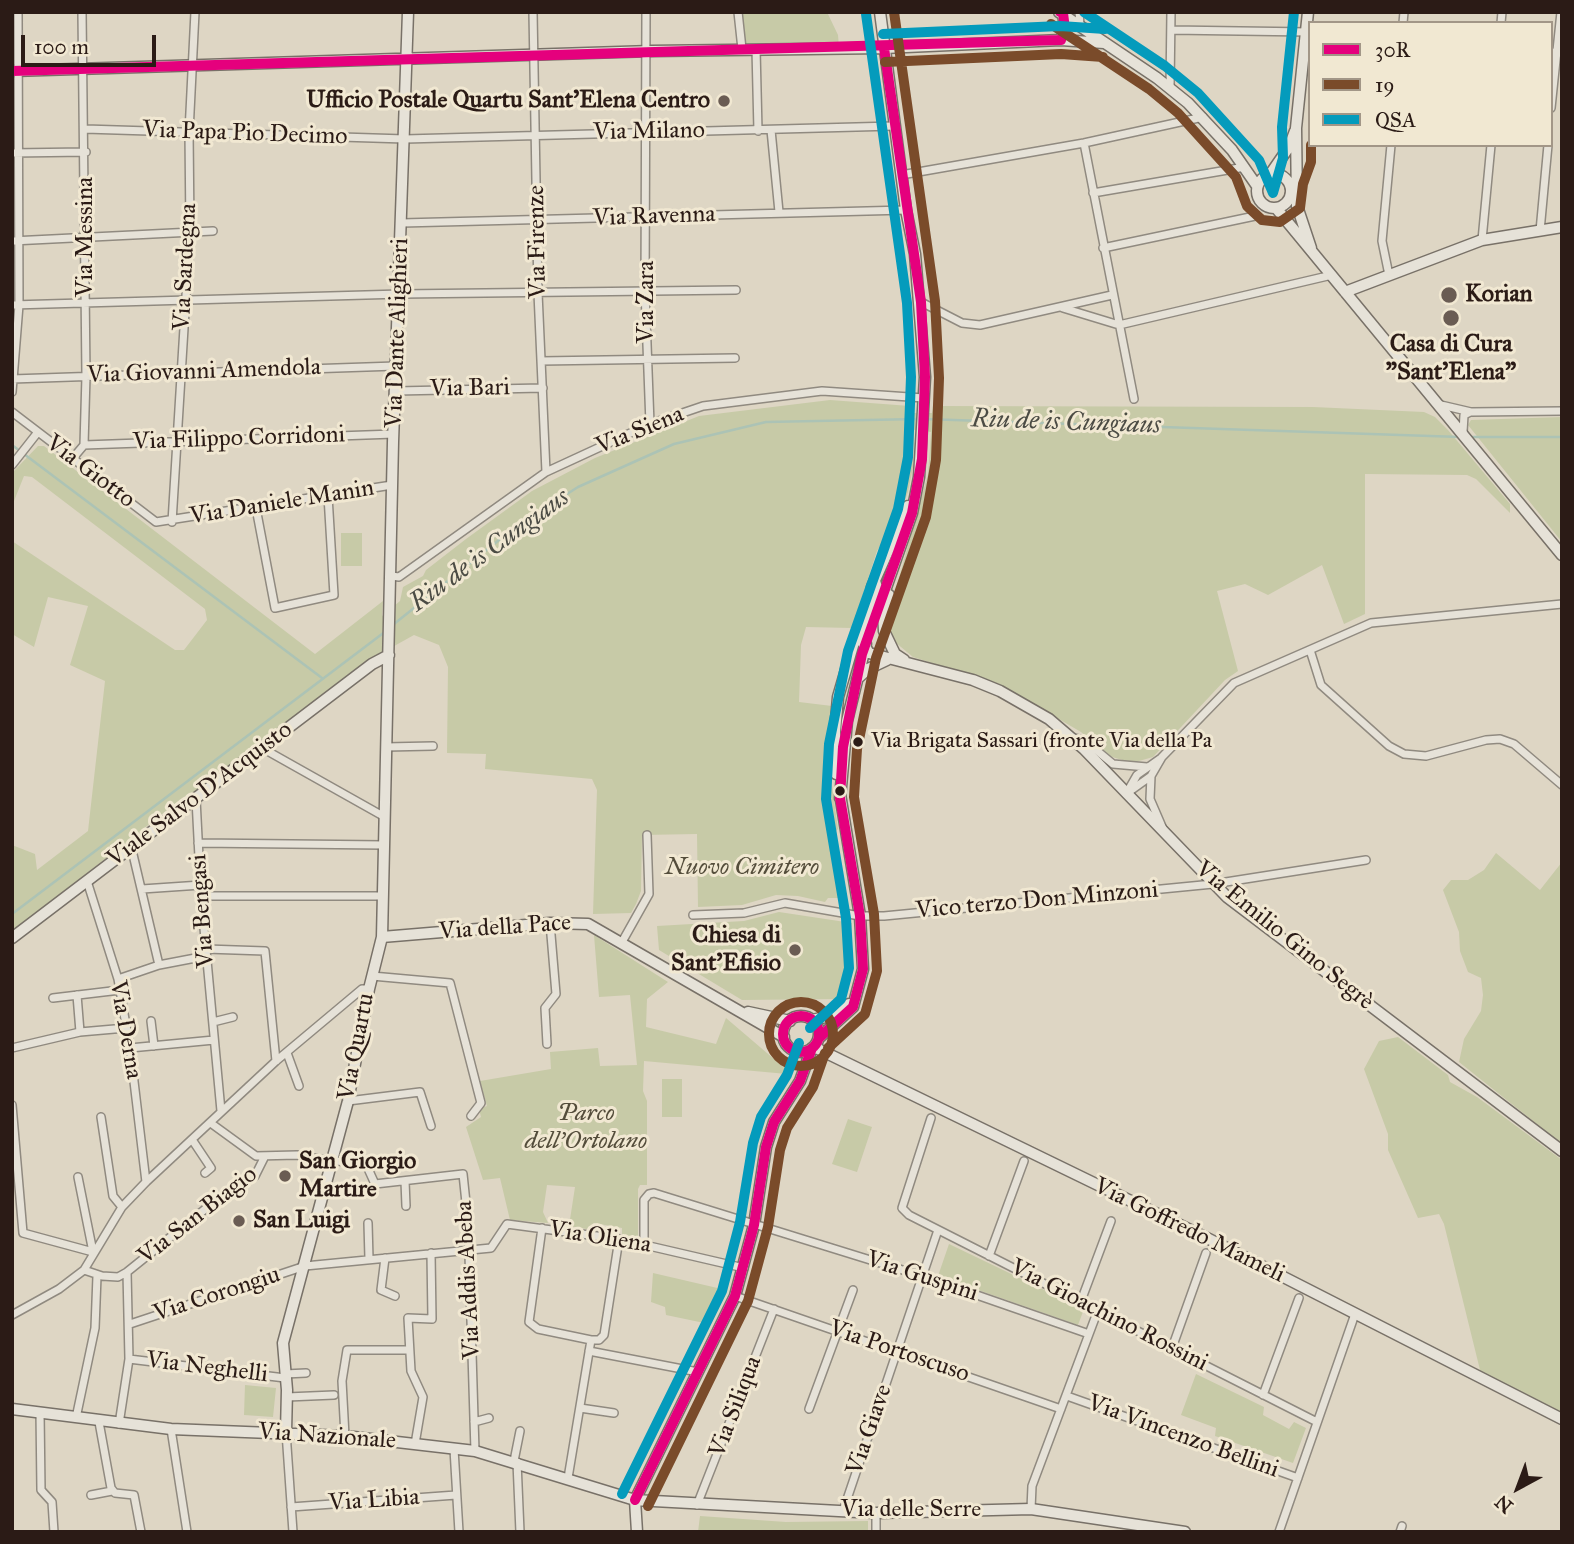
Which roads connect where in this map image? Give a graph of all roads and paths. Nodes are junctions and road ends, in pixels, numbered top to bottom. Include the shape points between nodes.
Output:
1 (18, 12) edge
2 (82, 12) edge
3 (195, 12) edge
4 (408, 12) edge
5 (533, 12) edge
6 (646, 12) edge
7 (738, 12) edge
8 (880, 12) edge
9 (1079, 12) edge
10 (1171, 12) edge
11 (1308, 12) edge
12 (1561, 12) edge
13 (1061, 13) edge
14 (1080, 25) junction
15 (1171, 30) junction
16 (1308, 32) edge
17 (1061, 40) junction
18 (1104, 43) junction
19 (884, 48) junction
20 (741, 49) junction
21 (756, 49) junction
22 (646, 51) junction
23 (1557, 52) edge
24 (533, 56) junction
25 (406, 58) junction
26 (193, 65) junction
27 (84, 68) junction
28 (15, 71) edge
29 (1170, 88) junction
30 (1553, 89) edge
31 (1203, 117) junction
32 (894, 126) junction
33 (1296, 128) junction
34 (85, 129) junction
35 (646, 131) junction
36 (758, 131) junction
37 (771, 131) junction
38 (189, 132) junction
39 (536, 136) junction
40 (405, 139) junction
41 (1084, 143) junction
42 (1391, 147) edge
43 (1491, 147) edge
44 (1548, 147) edge
45 (86, 152) junction
46 (15, 153) edge
47 (1297, 160) junction
48 (1247, 168) junction
49 (901, 175) junction
50 (1264, 178) junction
51 (1289, 181) junction
52 (1093, 193) junction
53 (1289, 200) junction
54 (1276, 208) junction
55 (906, 210) junction
56 (779, 212) junction
57 (1255, 216) dead end
58 (648, 218) junction
59 (537, 220) junction
60 (402, 223) junction
61 (1562, 228) edge
62 (1540, 230) junction
63 (213, 231) dead end
64 (190, 232) junction
65 (85, 237) junction
66 (1482, 240) junction
67 (15, 241) edge
68 (1103, 248) junction
69 (1312, 250) junction
70 (1332, 275) junction
71 (1389, 275) junction
72 (736, 290) dead end
73 (645, 291) junction
74 (1345, 292) junction
75 (538, 293) junction
76 (401, 294) junction
77 (1112, 295) junction
78 (185, 299) junction
79 (921, 302) junction
80 (86, 304) junction
81 (15, 305) edge
82 (1063, 308) junction
83 (1119, 325) junction
84 (647, 358) junction
85 (735, 358) dead end
86 (541, 361) junction
87 (397, 366) junction
88 (181, 373) junction
89 (86, 376) junction
90 (14, 379) edge
91 (544, 388) junction
92 (396, 391) junction
93 (12, 392) edge
94 (924, 398) junction
95 (1134, 399) dead end
96 (1443, 409) junction
97 (1562, 411) edge
98 (12, 412) edge
99 (1471, 412) junction
100 (650, 424) junction
101 (1463, 427) junction
102 (38, 432) junction
103 (394, 434) junction
104 (179, 441) junction
105 (84, 445) junction
106 (73, 458) junction
107 (15, 462) edge
108 (546, 472) junction
109 (392, 485) junction
110 (916, 488) junction
111 (328, 496) junction
112 (256, 508) junction
113 (172, 522) junction
114 (1562, 555) edge
115 (391, 576) junction
116 (874, 581) junction
117 (886, 586) junction
118 (1561, 603) edge
119 (865, 647) junction
120 (389, 650) junction
121 (1310, 650) junction
122 (895, 658) junction
123 (855, 681) junction
124 (837, 707) junction
125 (1072, 737) junction
126 (433, 746) dead end
127 (839, 746) junction
128 (386, 747) junction
129 (262, 748) junction
130 (1162, 757) junction
131 (1147, 766) junction
132 (1151, 776) junction
133 (1562, 786) edge
134 (1126, 793) junction
135 (195, 799) junction
136 (383, 816) junction
137 (1163, 834) junction
138 (647, 835) dead end
139 (198, 843) junction
140 (384, 845) junction
141 (131, 846) junction
142 (1366, 860) dead end
143 (87, 881) junction
144 (1213, 884) junction
145 (201, 885) junction
146 (142, 889) junction
147 (201, 895) junction
148 (383, 896) junction
149 (693, 915) dead end
150 (860, 916) junction
151 (550, 923) junction
152 (382, 937) junction
153 (12, 938) edge
154 (622, 942) junction
155 (206, 952) junction
156 (159, 965) junction
157 (372, 976) junction
158 (118, 979) junction
159 (369, 989) junction
160 (120, 990) junction
161 (77, 995) junction
162 (53, 998) dead end
163 (856, 998) junction
164 (741, 1012) junction
165 (233, 1017) dead end
166 (812, 1020) junction
167 (151, 1021) dead end
168 (212, 1021) junction
169 (790, 1021) junction
170 (126, 1028) junction
171 (80, 1032) junction
172 (784, 1037) junction
173 (214, 1040) junction
174 (547, 1044) dead end
175 (815, 1044) junction
176 (154, 1046) junction
177 (12, 1048) edge
178 (130, 1048) junction
179 (794, 1050) junction
180 (287, 1053) junction
181 (276, 1061) junction
182 (800, 1081) junction
183 (299, 1086) dead end
184 (348, 1101) junction
185 (12, 1105) edge
186 (221, 1111) junction
187 (471, 1116) dead end
188 (101, 1117) dead end
189 (931, 1118) dead end
190 (212, 1124) junction
191 (431, 1126) dead end
192 (193, 1141) junction
193 (1562, 1151) edge
194 (264, 1158) junction
195 (329, 1161) junction
196 (1024, 1161) dead end
197 (205, 1173) dead end
198 (78, 1177) dead end
199 (405, 1181) junction
200 (146, 1182) junction
201 (16, 1193) edge
202 (406, 1206) dead end
203 (122, 1207) junction
204 (1111, 1221) dead end
205 (368, 1223) dead end
206 (754, 1225) junction
207 (542, 1228) junction
208 (938, 1230) junction
209 (619, 1239) junction
210 (644, 1244) junction
211 (467, 1250) junction
212 (93, 1252) junction
213 (431, 1253) junction
214 (1206, 1253) dead end
215 (989, 1256) junction
216 (385, 1258) junction
217 (369, 1259) junction
218 (304, 1266) junction
219 (744, 1268) junction
220 (84, 1270) junction
221 (127, 1272) junction
222 (97, 1276) junction
223 (922, 1276) junction
224 (852, 1290) dead end
225 (395, 1296) dead end
226 (735, 1296) junction
227 (1299, 1298) dead end
228 (1081, 1301) junction
229 (775, 1309) junction
230 (1098, 1310) junction
231 (1355, 1314) junction
232 (12, 1315) edge
233 (130, 1324) junction
234 (837, 1330) junction
235 (1089, 1334) junction
236 (591, 1340) junction
237 (1172, 1348) junction
238 (408, 1350) junction
239 (897, 1350) junction
240 (589, 1351) junction
241 (129, 1359) junction
242 (698, 1372) junction
243 (306, 1373) dead end
244 (285, 1376) junction
245 (334, 1395) dead end
246 (1263, 1395) junction
247 (1067, 1396) junction
248 (287, 1397) junction
249 (580, 1408) junction
250 (12, 1409) edge
251 (809, 1409) dead end
252 (1061, 1409) junction
253 (40, 1412) junction
254 (614, 1413) dead end
255 (76, 1418) junction
256 (489, 1418) dead end
257 (1562, 1419) edge
258 (99, 1422) junction
259 (474, 1422) junction
260 (1317, 1422) junction
261 (119, 1424) junction
262 (171, 1429) junction
263 (520, 1431) dead end
264 (286, 1432) junction
265 (345, 1436) junction
266 (415, 1444) junction
267 (454, 1449) junction
268 (475, 1451) junction
269 (515, 1461) junction
270 (568, 1478) junction
271 (1298, 1478) junction
272 (112, 1491) junction
273 (91, 1494) dead end
274 (456, 1495) junction
275 (635, 1500) junction
276 (697, 1505) junction
277 (291, 1507) junction
278 (1031, 1509) junction
279 (843, 1511) junction
280 (876, 1513) junction
281 (54, 1532) edge
282 (141, 1532) edge
283 (187, 1532) edge
284 (293, 1532) edge
285 (459, 1532) edge
286 (520, 1532) edge
287 (637, 1532) edge
288 (876, 1532) edge
289 (1185, 1532) edge
290 (1279, 1532) edge

1 - 28 street
2 - 27 street, Via Messina
3 - 26 street, Via Sardegna
4 - 25 street, Via Dante Alighieri
5 - 24 street, Via Firenze
6 - 22 street, Via Zara
7 - 20 street
8 - 19 street
9 - 14 street
10 - 15 street
11 - 16 street
12 - 23 street
13 - 14 street
13 - 17 street via 1065,29
14 - 18 street
15 - 16 street
15 - 29 street
16 - 33 street
17 - 18 street
17 - 19 street
18 - 29 street
19 - 21 street
19 - 32 street
20 - 21 street
20 - 22 street
21 - 36 street
22 - 24 street
22 - 35 street, Via Zara
23 - 30 street
24 - 25 street
24 - 39 street, Via Firenze
25 - 26 street
25 - 40 street, Via Dante Alighieri
26 - 27 street
26 - 38 street, Via Sardegna
27 - 28 street
27 - 34 street, Via Messina
28 - 46 street
29 - 31 street
31 - 41 street
31 - 48 street
32 - 37 street, Via Milano
32 - 49 street
33 - 47 street
33 - 50 street via 1289,148
34 - 38 street, Via Papa Pio Decimo
34 - 45 street, Via Messina
35 - 36 street, Via Milano
35 - 39 street, Via Milano
35 - 58 street, Via Zara
36 - 37 street, Via Milano
37 - 56 street
38 - 40 street, Via Papa Pio Decimo
38 - 64 street, Via Sardegna
39 - 40 street, Via Milano
39 - 59 street, Via Firenze
40 - 60 street, Via Dante Alighieri
41 - 49 street
41 - 52 street
42 - 71 street via 1382,241
43 - 66 street
44 - 62 street
45 - 46 street
45 - 65 street, Via Messina
46 - 67 street
47 - 51 street
47 - 69 street via 1297,206
48 - 50 street
48 - 52 street
49 - 55 street
50 - 51 street via 1278,174
50 - 54 street via 1259,199
51 - 53 street
52 - 68 street
53 - 54 street
53 - 69 street via 1294,222
54 - 69 street
55 - 56 street, Via Ravenna
55 - 79 street
56 - 58 street, Via Ravenna
57 - 68 street
58 - 59 street, Via Ravenna
58 - 73 street, Via Zara
59 - 60 street, Via Ravenna
59 - 75 street, Via Firenze
60 - 76 street, Via Dante Alighieri
61 - 62 street
62 - 66 street
63 - 64 street
64 - 65 street
64 - 78 street, Via Sardegna
65 - 67 street
65 - 80 street, Via Messina
66 - 71 street
67 - 81 street
68 - 77 street
69 - 70 street
70 - 74 street
70 - 83 street
71 - 74 street
72 - 73 street
73 - 75 street
73 - 84 street, Via Zara
74 - 96 street
75 - 76 street
75 - 86 street, Via Firenze
76 - 78 street
76 - 87 street, Via Dante Alighieri
77 - 82 street
77 - 83 street
78 - 80 street
78 - 88 street, Via Sardegna
79 - 82 street via 962,323 980,325
79 - 94 street
80 - 81 street
80 - 89 street, Via Messina
81 - 90 street
82 - 83 street
83 - 95 street
84 - 85 street
84 - 86 street
84 - 100 street, Via Zara
86 - 91 street, Via Firenze
87 - 88 street, Via Giovanni Amendola
87 - 92 street, Via Dante Alighieri
88 - 89 street, Via Giovanni Amendola
88 - 104 street, Via Sardegna
89 - 90 street, Via Giovanni Amendola
89 - 105 street, Via Messina
90 - 93 street
91 - 92 street, Via Bari
91 - 108 street, Via Firenze
92 - 103 street, Via Dante Alighieri
94 - 100 street, Via Siena via 822,391 775,395 703,406
94 - 110 street
96 - 99 street
96 - 101 street
97 - 99 street
98 - 102 street, Via Giotto
99 - 101 street via 1464,415
100 - 108 street, Via Siena
101 - 114 street
102 - 106 street, Via Giotto
102 - 107 street
103 - 104 street, Via Filippo Corridoni
103 - 109 street, Via Dante Alighieri
104 - 105 street, Via Filippo Corridoni
104 - 113 street, Via Sardegna
105 - 106 street
106 - 113 street, Via Giotto via 156,522
108 - 115 street, Via Siena via 399,577
109 - 111 street, Via Daniele Manin
109 - 115 street, Via Dante Alighieri
110 - 116 street
110 - 117 street
111 - 112 street, Via Daniele Manin
111 - 112 street via 334,595 275,608
112 - 113 street, Via Daniele Manin
115 - 120 street, Via Dante Alighieri
116 - 119 street via 878,591 860,640
116 - 124 street
117 - 119 street
117 - 122 street via 890,594 883,622
118 - 121 street via 1371,622
119 - 122 street, Via Emilio Gino Segrè
119 - 123 street
119 - 124 street via 859,647 844,702
120 - 128 street, Via Quartu
120 - 129 street, Viale Salvo D'Acquisto
121 - 130 street via 1234,683
121 - 133 street via 1321,685 1389,746 1404,754 1426,756 1500,739 1514,744
122 - 123 street via 867,669
122 - 125 street, Via Emilio Gino Segrè via 1000,691
123 - 127 street
124 - 127 street
125 - 131 street via 1084,740 1113,764
125 - 134 street, Via Emilio Gino Segrè
126 - 128 street
127 - 150 street via 841,798
128 - 136 street, Via Quartu
129 - 135 street, Viale Salvo D'Acquisto
129 - 136 street
130 - 131 street
130 - 132 street
131 - 134 street
132 - 134 street
132 - 137 street via 1150,799
134 - 137 street, Via Emilio Gino Segrè
135 - 139 street, Via Bengasi
135 - 141 street, Viale Salvo D'Acquisto
136 - 140 street, Via Quartu
137 - 144 street, Via Emilio Gino Segrè
138 - 154 street via 649,894
139 - 140 street
139 - 145 street, Via Bengasi
140 - 148 street, Via Quartu
141 - 143 street, Viale Salvo D'Acquisto
141 - 146 street
142 - 144 street, Vico terzo Don Minzoni
143 - 153 street, Viale Salvo D'Acquisto
143 - 158 street, Via Derna
144 - 150 street, Vico terzo Don Minzoni
144 - 193 street, Via Emilio Gino Segrè
145 - 146 street
145 - 147 street, Via Bengasi
146 - 156 street
147 - 148 street
147 - 155 street, Via Bengasi
148 - 152 street, Via Quartu
149 - 150 street via 744,913 785,903
150 - 163 street via 863,969
151 - 152 street, Via della Pace
151 - 154 street, Via della Pace via 588,924
151 - 174 street via 556,994 545,1008
152 - 157 street, Via Quartu
154 - 164 street, Via della Pace
155 - 156 street
155 - 168 street, Via Bengasi
155 - 181 street via 265,951
156 - 158 street
157 - 159 street, Via Quartu
157 - 187 street via 450,983 481,1104
158 - 160 street, Via Derna
159 - 180 street via 362,989
159 - 184 street, Via Quartu
160 - 161 street
160 - 170 street, Via Derna
161 - 162 street
161 - 171 street
163 - 166 street via 830,1016
163 - 175 street via 844,1017
164 - 169 street, Via della Pace
164 - 172 street, Via della Pace
165 - 168 street
166 - 169 street via 801,1016
166 - 175 street via 819,1030
167 - 176 street
168 - 173 street, Via Bengasi
169 - 172 street
170 - 171 street
170 - 178 street, Via Derna
171 - 177 street
172 - 179 street
173 - 176 street
173 - 186 street, Via Bengasi
175 - 179 street via 805,1052
175 - 182 street
175 - 231 street, Via Goffredo Mameli
176 - 178 street
178 - 200 street, Via Derna
179 - 182 street
180 - 181 street
180 - 183 street
181 - 186 street
182 - 206 street via 774,1122 766,1147
184 - 191 street via 420,1092
184 - 195 street, Via Quartu
185 - 201 street
186 - 190 street
188 - 203 street via 113,1196
189 - 208 street, Via Gioachino Rossini via 902,1208
190 - 192 street
190 - 194 street
192 - 197 street via 211,1168
192 - 200 street
194 - 195 street via 297,1155
194 - 221 street, Via San Biagio via 255,1176 219,1198
195 - 199 street, Via Addis Abeba via 365,1162 374,1184
195 - 218 street, Via Quartu
196 - 215 street
198 - 212 street
199 - 202 street
199 - 211 street, Via Addis Abeba via 463,1174
200 - 203 street
201 - 212 street via 23,1233
203 - 212 street
204 - 228 street
205 - 217 street
206 - 210 street, Via Guspini via 649,1194 644,1200
206 - 219 street
206 - 223 street, Via Guspini
207 - 209 street, Via Oliena
207 - 211 street, Via Oliena via 507,1224 491,1248
207 - 236 street via 528,1318 534,1328
208 - 215 street, Via Gioachino Rossini
208 - 223 street, Via Giave
209 - 210 street, Via Oliena
209 - 236 street via 601,1339
210 - 219 street, Via Oliena
211 - 213 street, Via Corongiu
211 - 259 street, Via Addis Abeba
212 - 220 street
213 - 216 street, Via Corongiu
213 - 238 street via 432,1319 408,1318
214 - 237 street
215 - 228 street, Via Gioachino Rossini
216 - 217 street, Via Corongiu
216 - 225 street via 381,1290
217 - 218 street, Via Corongiu
218 - 233 street, Via Corongiu
218 - 244 street, Via Quartu via 283,1343
219 - 226 street
220 - 222 street
220 - 232 street
221 - 222 street, Via San Biagio via 118,1277
221 - 233 street, Via San Biagio
222 - 255 street via 94,1328
223 - 235 street, Via Guspini
223 - 239 street, Via Giave
224 - 234 street
226 - 229 street, Via Portoscuso
226 - 242 street
227 - 246 street
228 - 230 street, Via Gioachino Rossini
229 - 234 street, Via Portoscuso
229 - 276 street, Via Siliqua
230 - 235 street
230 - 237 street, Via Gioachino Rossini
231 - 257 street, Via Goffredo Mameli
231 - 260 street
233 - 241 street, Via San Biagio
234 - 239 street, Via Portoscuso
234 - 251 street
235 - 247 street
236 - 240 street
237 - 246 street, Via Gioachino Rossini
238 - 265 street via 347,1350 342,1381
238 - 266 street via 422,1397
239 - 252 street, Via Portoscuso
239 - 279 street, Via Giave
240 - 242 street
240 - 249 street
241 - 244 street, Via Neghelli
241 - 261 street, Via San Biagio
242 - 275 street
243 - 244 street, Via Neghelli
244 - 248 street, Via Quartu
245 - 248 street
246 - 260 street, Via Gioachino Rossini
247 - 252 street
247 - 271 street, Via Vincenzo Bellini
248 - 264 street, Via Quartu
249 - 254 street
249 - 270 street
250 - 253 street, Via Nazionale
252 - 278 street via 1032,1486
253 - 255 street, Via Nazionale
253 - 281 street via 41,1490 52,1502
255 - 258 street, Via Nazionale
256 - 259 street
258 - 261 street, Via Nazionale
258 - 272 street
259 - 268 street, Via Addis Abeba
260 - 271 street
261 - 262 street, Via Nazionale
262 - 264 street, Via Nazionale
262 - 283 street
263 - 269 street
264 - 265 street, Via Nazionale
264 - 277 street
265 - 266 street, Via Nazionale
266 - 267 street, Via Nazionale
267 - 268 street, Via Nazionale
267 - 274 street
268 - 269 street, Via Nazionale
269 - 270 street, Via Nazionale
269 - 286 street
270 - 275 street, Via Nazionale
271 - 290 street
272 - 273 street
272 - 282 street via 134,1495
274 - 277 street, Via Libia
274 - 285 street
275 - 276 street, Via delle Serre
275 - 287 street
276 - 279 street, Via delle Serre
277 - 284 street
278 - 280 street, Via delle Serre
278 - 289 street, Via delle Serre
279 - 280 street, Via delle Serre
280 - 288 street

